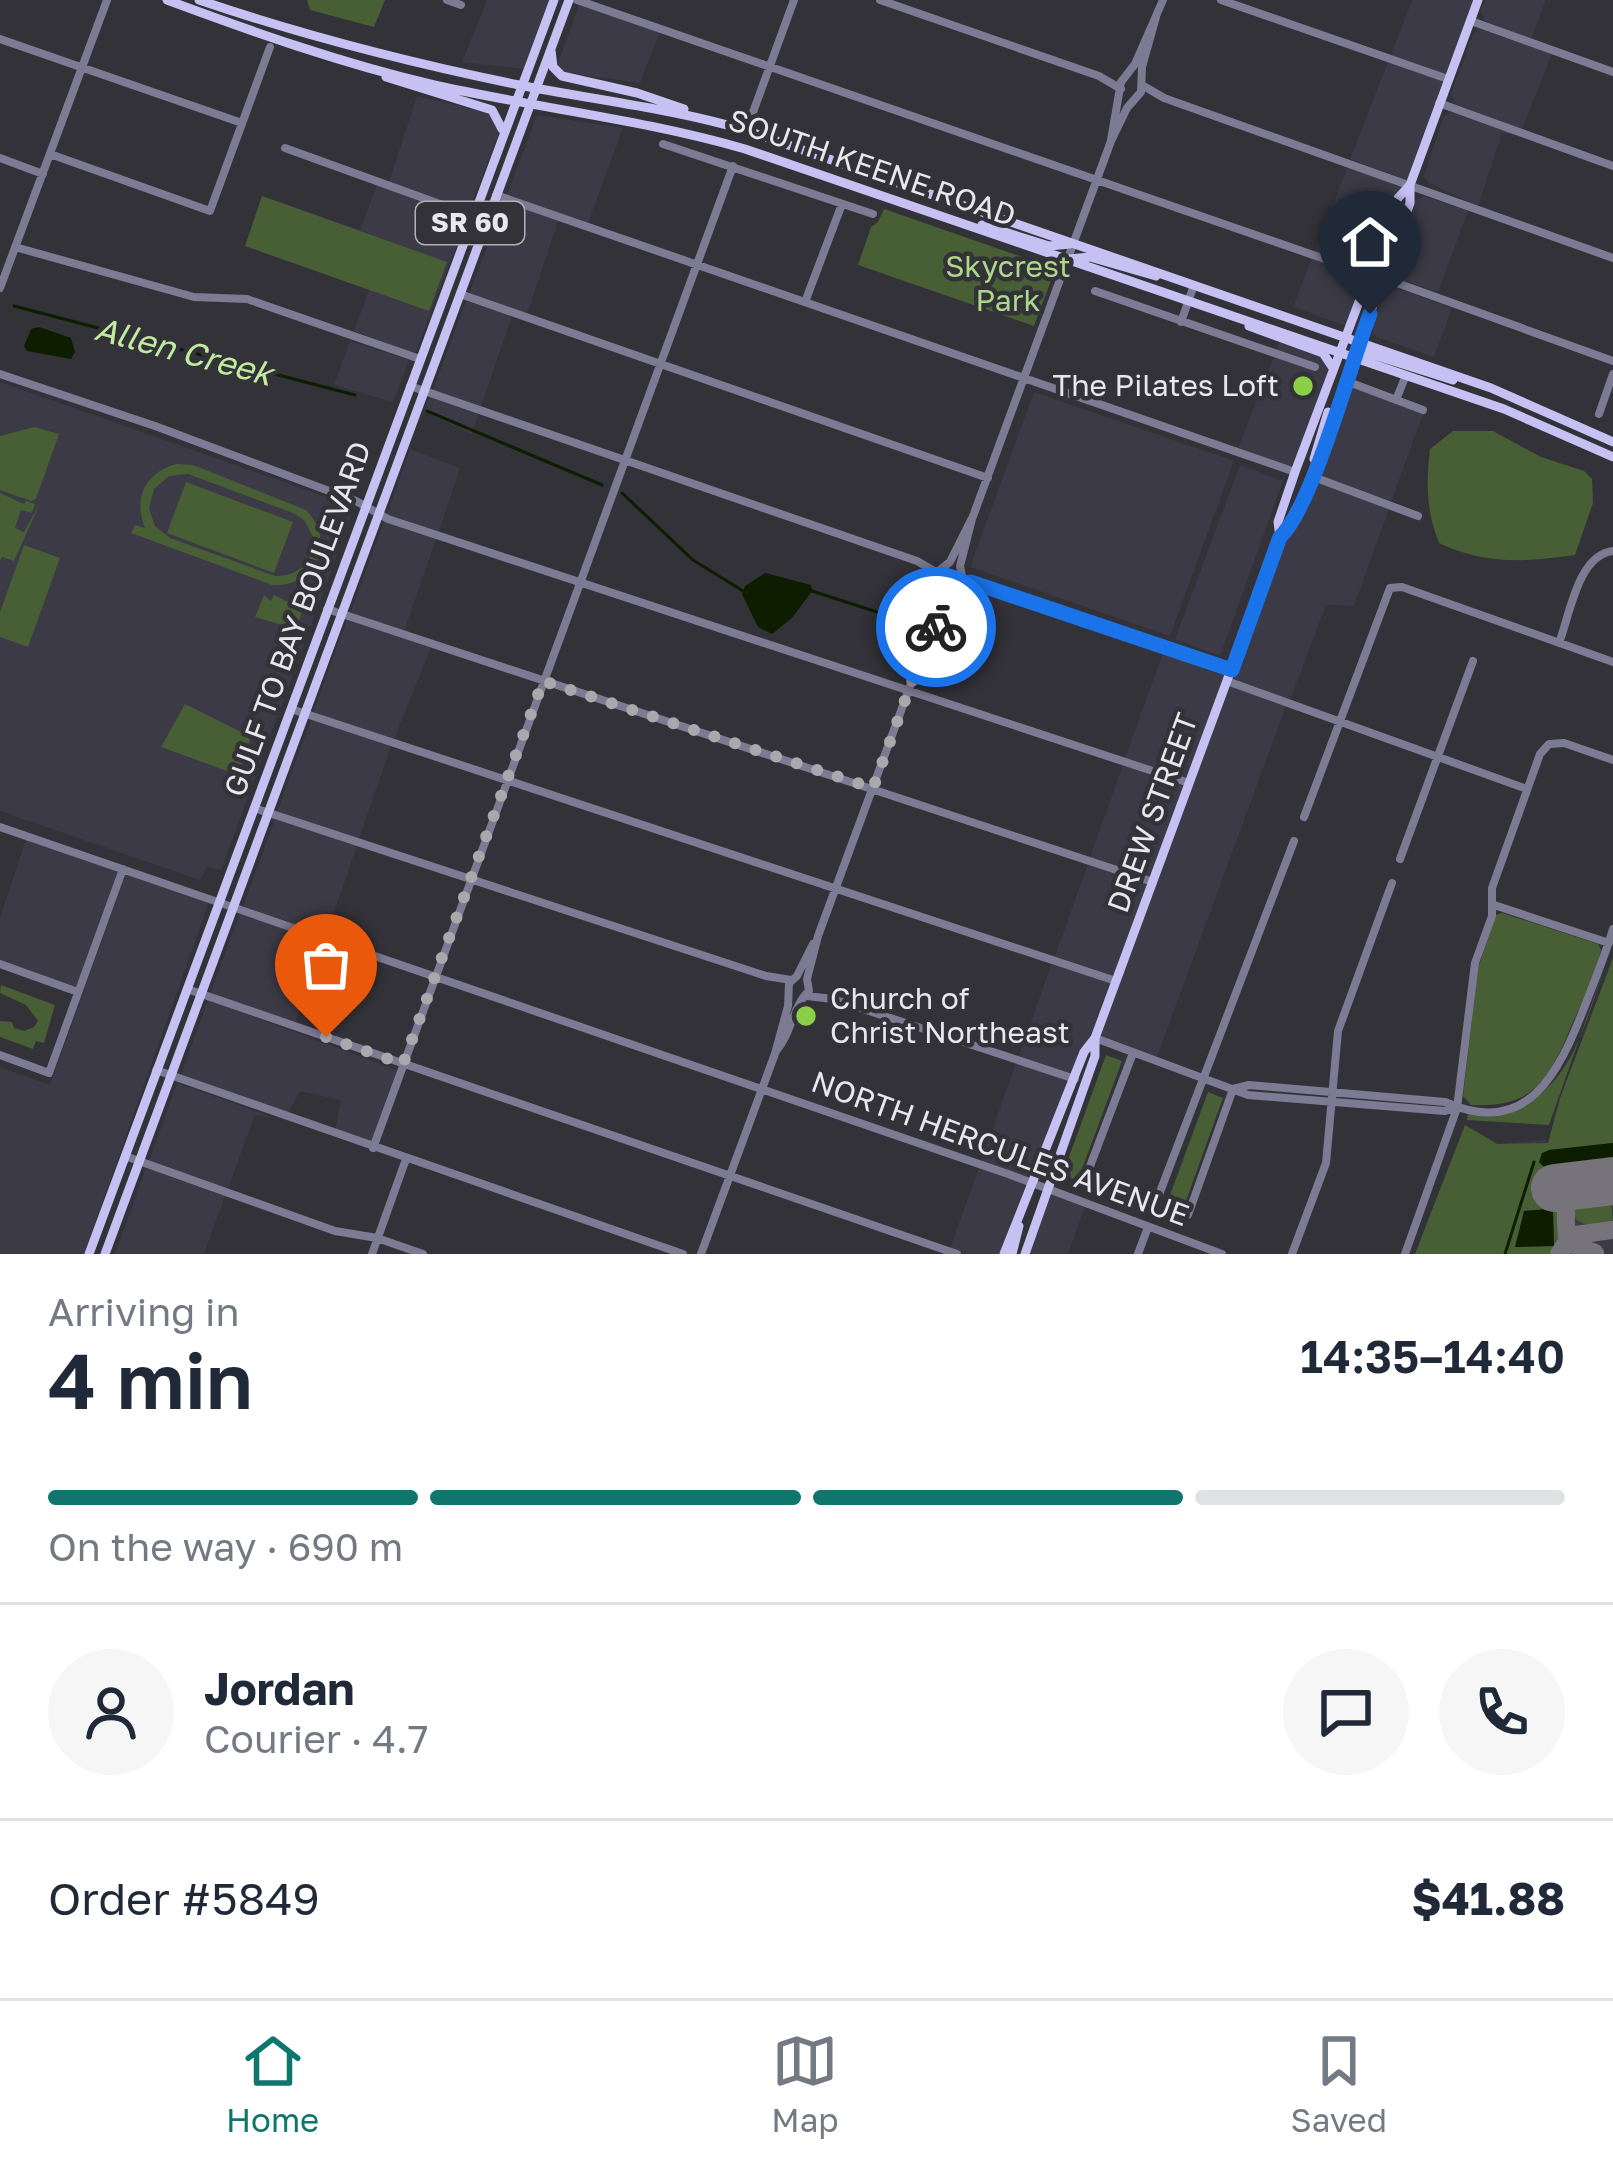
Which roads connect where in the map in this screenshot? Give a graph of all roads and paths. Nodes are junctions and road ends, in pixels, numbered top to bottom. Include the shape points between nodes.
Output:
1 (107, 0) edge
2 (167, 0) edge
3 (200, 0) edge
4 (447, 0) edge
5 (554, 0) edge
6 (573, 0) edge
7 (794, 0) edge
8 (880, 0) edge
9 (1163, 0) edge
10 (1221, 0) edge
11 (1478, 0) edge
12 (460, 5) dead end
13 (1156, 17) junction
14 (1471, 21) junction
15 (0, 39) edge
16 (270, 47) dead end
17 (551, 48) junction
18 (82, 66) junction
19 (770, 66) junction
20 (365, 67) junction
21 (1613, 72) edge
22 (1448, 79) junction
23 (1124, 84) junction
24 (521, 85) junction
25 (536, 88) junction
26 (1139, 89) junction
27 (515, 101) junction
28 (1439, 103) junction
29 (530, 104) junction
30 (752, 115) dead end
31 (700, 117) junction
32 (243, 123) junction
33 (502, 135) junction
34 (1111, 141) junction
35 (663, 143) dead end
36 (285, 148) dead end
37 (50, 154) junction
38 (0, 158) edge
39 (733, 166) junction
40 (1613, 166) edge
41 (43, 174) junction
42 (1096, 180) junction
43 (1410, 185) junction
44 (496, 195) junction
45 (842, 204) junction
46 (873, 214) dead end
47 (472, 216) junction
48 (959, 222) junction
49 (1073, 244) junction
50 (15, 247) junction
51 (1379, 253) junction
52 (1613, 258) edge
53 (1067, 259) junction
54 (5, 260) edge
55 (696, 265) junction
56 (1377, 276) junction
57 (1174, 278) junction
58 (1194, 285) junction
59 (0, 288) edge
60 (1094, 291) dead end
61 (460, 295) junction
62 (1188, 301) junction
63 (805, 302) junction
64 (1223, 313) junction
65 (1181, 322) junction
66 (1350, 346) junction
67 (419, 359) junction
68 (1613, 361) edge
69 (660, 364) junction
70 (1315, 367) dead end
71 (1334, 369) junction
72 (0, 374) edge
73 (1613, 374) edge
74 (1406, 375) junction
75 (1024, 378) junction
76 (1346, 382) junction
77 (410, 386) junction
78 (424, 391) junction
79 (1396, 400) junction
80 (1423, 410) dead end
81 (1598, 414) dead end
82 (1613, 442) edge
83 (1613, 457) edge
84 (625, 460) junction
85 (1295, 472) junction
86 (1311, 476) junction
87 (988, 478) junction
88 (365, 506) junction
89 (379, 514) junction
90 (1418, 516) dead end
91 (1280, 537) junction
92 (1613, 551) edge
93 (917, 561) junction
94 (954, 566) junction
95 (949, 580) junction
96 (580, 582) junction
97 (987, 585) junction
98 (327, 609) junction
99 (341, 614) junction
100 (1559, 643) junction
101 (314, 646) junction
102 (328, 652) junction
103 (1473, 661) dead end
104 (1613, 662) edge
105 (1229, 675) junction
106 (543, 681) junction
107 (908, 690) junction
108 (290, 709) junction
109 (305, 714) junction
110 (1338, 721) junction
111 (1437, 756) junction
112 (1613, 760) edge
113 (507, 781) junction
114 (1189, 784) junction
115 (873, 788) junction
116 (1527, 789) junction
117 (254, 808) junction
118 (268, 813) junction
119 (1304, 817) dead end
120 (0, 827) edge
121 (1294, 841) dead end
122 (1400, 859) dead end
123 (123, 869) junction
124 (470, 880) junction
125 (1153, 882) junction
126 (1392, 883) dead end
127 (836, 888) junction
128 (219, 902) junction
129 (1494, 905) junction
130 (233, 907) junction
131 (1613, 929) edge
132 (1609, 944) junction
133 (0, 964) edge
134 (434, 976) junction
135 (1116, 981) junction
136 (797, 984) junction
137 (187, 989) junction
138 (78, 992) junction
139 (201, 994) junction
140 (803, 997) junction
141 (833, 999) junction
142 (1095, 1038) junction
143 (776, 1051) junction
144 (1133, 1053) junction
145 (0, 1054) edge
146 (403, 1064) junction
147 (156, 1070) junction
148 (171, 1076) junction
149 (1075, 1078) junction
150 (1205, 1079) junction
151 (761, 1089) junction
152 (1234, 1089) junction
153 (1331, 1098) junction
154 (1457, 1108) junction
155 (373, 1148) junction
156 (125, 1156) junction
157 (406, 1160) junction
158 (140, 1162) junction
159 (729, 1176) junction
160 (1031, 1182) junction
161 (1084, 1182) dead end
162 (1049, 1189) junction
163 (1156, 1205) dead end
164 (1188, 1214) dead end
165 (1148, 1227) junction
166 (377, 1238) junction
167 (88, 1254) edge
168 (105, 1254) edge
169 (372, 1254) edge
170 (422, 1254) edge
171 (682, 1254) edge
172 (701, 1254) edge
173 (956, 1254) edge
174 (1008, 1254) edge
175 (1025, 1254) edge
176 (1138, 1254) edge
177 (1222, 1254) edge
178 (1292, 1254) edge
179 (1405, 1254) edge

1 - 18 street
2 - 20 main road, SOUTH KEENE ROAD
3 - 24 main road, SOUTH KEENE ROAD via 343,45
4 - 12 street
5 - 24 main road, GULF TO BAY BOULEVARD / SR 60
6 - 17 main road, GULF TO BAY BOULEVARD / SR 60
6 - 19 street
7 - 19 street
8 - 23 street
9 - 13 street
10 - 22 street
11 - 14 main road, DREW STREET
13 - 23 street
13 - 26 street
14 - 21 street
14 - 22 main road, DREW STREET
15 - 18 street
16 - 32 street
17 - 25 main road, GULF TO BAY BOULEVARD / SR 60
17 - 31 main road via 562,76
18 - 32 street
18 - 37 street
19 - 30 street
19 - 42 street
20 - 27 main road, SOUTH KEENE ROAD
20 - 33 main road via 492,110
22 - 28 main road, DREW STREET
23 - 26 street
23 - 26 street
23 - 34 street
24 - 25 main road, SOUTH KEENE ROAD
24 - 27 main road, GULF TO BAY BOULEVARD / SR 60
25 - 29 main road, GULF TO BAY BOULEVARD / SR 60
25 - 31 main road, SOUTH KEENE ROAD
26 - 34 street
26 - 43 street
27 - 29 main road, SOUTH KEENE ROAD
27 - 33 main road, GULF TO BAY BOULEVARD / SR 60
28 - 40 street
28 - 43 main road, DREW STREET
29 - 44 main road, GULF TO BAY BOULEVARD / SR 60
29 - 48 main road, SOUTH KEENE ROAD via 693,134
31 - 49 main road, SOUTH KEENE ROAD
32 - 37 street via 210,212
33 - 47 main road, GULF TO BAY BOULEVARD / SR 60
34 - 42 street
35 - 39 street
36 - 47 street
37 - 41 street
38 - 41 street
39 - 45 street
39 - 55 street
41 - 50 street
42 - 49 street
42 - 56 street
43 - 51 main road, DREW STREET
43 - 52 street
43 - 56 main road, DREW STREET
44 - 55 street
44 - 61 main road, GULF TO BAY BOULEVARD / SR 60
45 - 46 street
45 - 63 street
47 - 67 main road, GULF TO BAY BOULEVARD / SR 60
48 - 49 main road via 1049,246
48 - 53 main road, SOUTH KEENE ROAD
49 - 53 street
49 - 57 main road, SOUTH KEENE ROAD
50 - 54 street
50 - 67 street via 194,297 247,299
51 - 56 main road, DREW STREET
51 - 66 main road
53 - 57 main road
53 - 62 main road, SOUTH KEENE ROAD
53 - 75 street
54 - 59 street
55 - 63 street
55 - 69 street
56 - 66 main road, DREW STREET
56 - 66 main road, DREW STREET via 1365,326
56 - 68 street
57 - 58 main road, SOUTH KEENE ROAD
58 - 62 street
58 - 66 main road, SOUTH KEENE ROAD
60 - 65 street
61 - 69 street
61 - 78 main road, GULF TO BAY BOULEVARD / SR 60
62 - 64 main road, SOUTH KEENE ROAD
62 - 65 street
63 - 75 street
64 - 66 main road, SOUTH KEENE ROAD
64 - 71 main road via 1323,353
65 - 70 street
66 - 71 main road, DREW STREET
66 - 74 main road, SOUTH KEENE ROAD
66 - 76 main road, DREW STREET
66 - 82 main road, SOUTH KEENE ROAD via 1474,382
66 - 86 main road
67 - 77 main road, GULF TO BAY BOULEVARD / SR 60
69 - 84 street
69 - 87 street
71 - 85 main road, DREW STREET
72 - 88 street
73 - 81 street
74 - 79 street
74 - 83 main road, SOUTH KEENE ROAD
75 - 85 street
75 - 87 street
76 - 79 street
76 - 86 main road, DREW STREET
77 - 78 street
77 - 88 main road, GULF TO BAY BOULEVARD / SR 60
78 - 84 street
78 - 89 main road, GULF TO BAY BOULEVARD / SR 60
79 - 80 street
84 - 93 street
84 - 96 street
85 - 91 main road, DREW STREET
86 - 90 street
86 - 91 main road, DREW STREET
87 - 94 street
88 - 89 street
88 - 98 main road, GULF TO BAY BOULEVARD / SR 60
89 - 96 street
89 - 99 main road, GULF TO BAY BOULEVARD / SR 60
91 - 105 main road, DREW STREET
92 - 100 street via 1588,565
93 - 94 street
93 - 95 street
94 - 95 street
94 - 95 street
94 - 97 street
95 - 97 street
95 - 107 street
96 - 106 street
96 - 107 street
97 - 105 street
98 - 99 street
98 - 101 main road, GULF TO BAY BOULEVARD / SR 60
99 - 102 main road, GULF TO BAY BOULEVARD / SR 60
99 - 106 street
100 - 104 street
100 - 110 street via 1390,588
101 - 102 street
101 - 108 main road, GULF TO BAY BOULEVARD / SR 60
102 - 109 main road, GULF TO BAY BOULEVARD / SR 60
103 - 111 street
105 - 110 street
105 - 114 main road, DREW STREET
106 - 113 street
106 - 115 street
107 - 114 street
107 - 115 street
108 - 109 street
108 - 117 main road, GULF TO BAY BOULEVARD / SR 60
109 - 113 street
109 - 118 main road, GULF TO BAY BOULEVARD / SR 60
110 - 111 street
110 - 119 street
111 - 116 street
111 - 122 street
112 - 116 street via 1550,744
113 - 124 street
113 - 127 street
114 - 125 main road, DREW STREET
115 - 125 street
115 - 127 street
116 - 129 street via 1494,880
117 - 118 street
117 - 128 main road, GULF TO BAY BOULEVARD / SR 60
118 - 124 street
118 - 130 main road, GULF TO BAY BOULEVARD / SR 60
120 - 123 street, NORTH HERCULES AVENUE
121 - 150 street
123 - 128 street, NORTH HERCULES AVENUE
123 - 138 street
124 - 134 street
124 - 136 street
125 - 135 main road, DREW STREET
126 - 153 street via 1338,1030
127 - 135 street
127 - 136 street
128 - 130 street, NORTH HERCULES AVENUE
128 - 137 main road, GULF TO BAY BOULEVARD / SR 60
129 - 132 street
129 - 154 street via 1474,963
130 - 134 street, NORTH HERCULES AVENUE
130 - 139 main road, GULF TO BAY BOULEVARD / SR 60
131 - 132 street
132 - 154 street via 1547,1086 1501,1110
133 - 138 street
134 - 146 street
134 - 151 street, NORTH HERCULES AVENUE
135 - 142 main road, DREW STREET
136 - 140 street
136 - 140 street
136 - 141 street
136 - 143 street
137 - 139 street
137 - 147 main road, GULF TO BAY BOULEVARD / SR 60
138 - 145 street via 49,1073
139 - 146 street
139 - 148 main road, GULF TO BAY BOULEVARD / SR 60
140 - 141 street
140 - 143 street
141 - 149 street
142 - 144 street
142 - 149 main road, DREW STREET
142 - 162 main road, DREW STREET
143 - 151 street
144 - 150 street
144 - 161 street
146 - 155 street
146 - 159 street
147 - 148 street
147 - 156 main road, GULF TO BAY BOULEVARD / SR 60
148 - 155 street
148 - 158 main road, GULF TO BAY BOULEVARD / SR 60
149 - 160 main road, DREW STREET
150 - 152 street
150 - 163 street
151 - 159 street
151 - 160 street, NORTH HERCULES AVENUE
152 - 153 street
152 - 164 street
153 - 154 street
153 - 178 street via 1326,1163
154 - 179 street
155 - 157 street
156 - 158 street
156 - 167 main road, GULF TO BAY BOULEVARD / SR 60
157 - 166 street
157 - 171 street
158 - 166 street via 335,1231
158 - 168 main road, GULF TO BAY BOULEVARD / SR 60
159 - 172 street
159 - 173 street
160 - 162 street, NORTH HERCULES AVENUE
160 - 174 main road, DREW STREET
162 - 165 street, NORTH HERCULES AVENUE
162 - 175 main road, DREW STREET
165 - 176 street
165 - 177 street, NORTH HERCULES AVENUE
166 - 169 street
166 - 170 street

